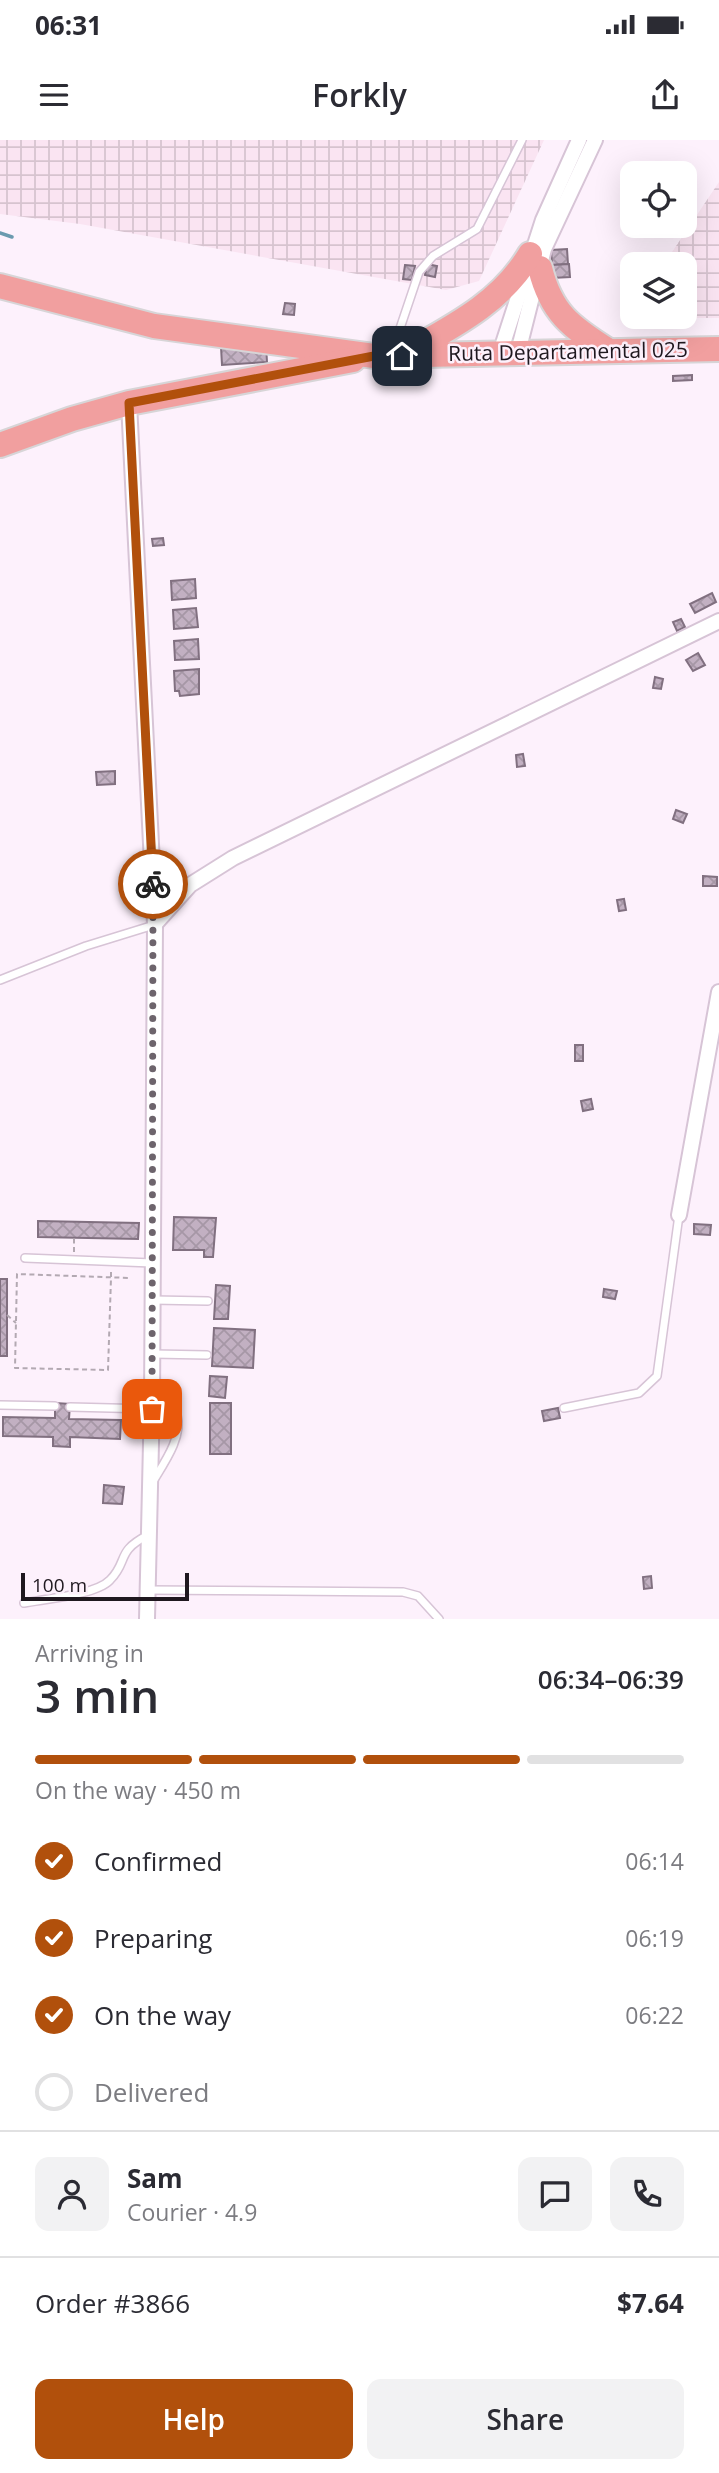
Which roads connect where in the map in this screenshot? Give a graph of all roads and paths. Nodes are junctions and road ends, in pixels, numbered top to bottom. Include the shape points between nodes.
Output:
1 (522, 140) edge
2 (579, 140) edge
3 (595, 140) edge
4 (535, 261) junction
5 (0, 286) edge
6 (719, 349) edge
7 (609, 351) junction
8 (509, 353) junction
9 (389, 356) junction
10 (129, 403) junction
11 (0, 445) edge
12 (719, 621) edge
13 (155, 924) junction
14 (0, 980) edge
15 (719, 992) edge
16 (679, 1215) joint
17 (74, 1238) dead end
18 (25, 1258) dead end
19 (74, 1260) junction
20 (111, 1261) junction
21 (153, 1263) junction
22 (111, 1278) junction
23 (130, 1278) dead end
24 (153, 1300) junction
25 (208, 1301) dead end
26 (7, 1315) dead end
27 (16, 1324) junction
28 (153, 1354) junction
29 (207, 1355) dead end
30 (152, 1404) junction
31 (0, 1405) edge
32 (55, 1406) dead end
33 (70, 1407) dead end
34 (564, 1408) dead end
35 (150, 1486) junction
36 (149, 1534) junction
37 (148, 1590) junction
38 (24, 1603) dead end
39 (147, 1619) edge
40 (439, 1619) edge

1 - 9 lane via 477,229 433,256 419,272
2 - 4 street
3 - 4 street
4 - 7 highway via 554,307 582,334
4 - 8 street via 529,301
4 - 9 highway via 475,313
5 - 9 highway, Ruta Departamental 025 via 154,326
6 - 7 highway, Ruta Departamental 025
7 - 8 highway, Ruta Departamental 025
8 - 9 highway, Ruta Departamental 025
9 - 10 highway, Ruta Departamental 025
10 - 11 highway, Ruta Departamental 025
10 - 13 street
12 - 13 street via 243,853 190,885
13 - 14 lane
13 - 21 street
15 - 16 street
16 - 34 lane via 657,1376 639,1393
17 - 19 path
18 - 19 lane
19 - 20 lane
20 - 21 lane
20 - 22 path
21 - 24 street
22 - 23 path
22 - 27 path via 17,1274
22 - 27 path via 107,1370 15,1368
24 - 25 lane
24 - 28 street
26 - 27 path
28 - 29 lane
28 - 30 street
30 - 33 lane
30 - 35 street
30 - 35 lane via 177,1415 180,1426
31 - 32 lane
35 - 36 street
36 - 37 street
36 - 38 lane via 130,1545 110,1580 94,1589
37 - 39 street
37 - 40 lane via 403,1592 418,1596

